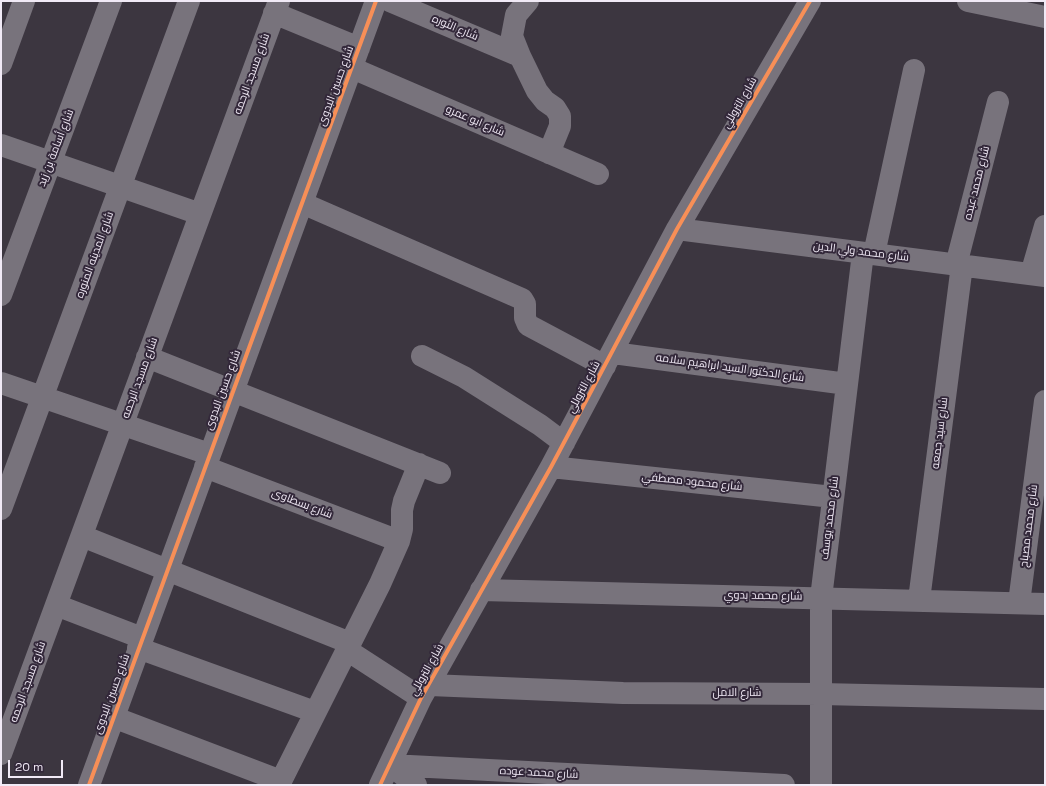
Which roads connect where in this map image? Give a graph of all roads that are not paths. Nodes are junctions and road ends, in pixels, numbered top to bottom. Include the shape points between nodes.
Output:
1 (24, 1) edge
2 (111, 1) edge
3 (189, 1) edge
4 (376, 1) edge
5 (390, 1) edge
6 (528, 1) edge
7 (810, 1) edge
8 (968, 1) edge
9 (277, 7) edge
10 (1045, 16) edge
11 (520, 56) junction
12 (356, 58) junction
13 (1, 61) edge
14 (914, 70) dead end
15 (998, 102) dead end
16 (1, 145) edge
17 (549, 153) junction
18 (51, 162) junction
19 (598, 174) dead end
20 (120, 186) junction
21 (302, 203) junction
22 (200, 214) junction
23 (1045, 226) edge
24 (677, 229) junction
25 (868, 253) junction
26 (959, 265) junction
27 (1038, 275) edge
28 (1, 295) edge
29 (422, 356) dead end
30 (147, 357) junction
31 (609, 359) junction
32 (1, 383) edge
33 (847, 384) junction
34 (233, 391) junction
35 (42, 397) junction
36 (1045, 401) edge
37 (123, 424) junction
38 (564, 443) junction
39 (207, 460) junction
40 (419, 464) junction
41 (551, 468) junction
42 (440, 473) dead end
43 (833, 496) junction
44 (1, 509) edge
45 (82, 536) junction
46 (399, 541) junction
47 (167, 570) junction
48 (482, 590) junction
49 (821, 598) junction
50 (919, 600) junction
51 (1019, 603) junction
52 (1045, 604) edge
53 (56, 605) junction
54 (140, 643) junction
55 (348, 646) junction
56 (425, 691) junction
57 (820, 694) junction
58 (1045, 699) edge
59 (316, 712) junction
60 (114, 717) junction
61 (1, 754) edge
62 (390, 765) junction
63 (280, 783) edge
64 (91, 784) edge
65 (380, 785) edge
66 (416, 785) edge
67 (784, 785) edge
68 (820, 785) edge

1 - 13 street
2 - 18 street, شارع أسامة بن زيد
3 - 20 street, شارع المدينه المنوره
4 - 12 street, شارع حسين البدوى
5 - 11 street, شارع الثوره
6 - 11 street via 516,16 512,36
7 - 24 street, شارع التروللي
8 - 10 street
9 - 12 street, شارع ابو عمرو
9 - 22 street, شارع مسجد الرحمه
11 - 17 street via 538,92 560,116 560,126
12 - 17 street, شارع ابو عمرو
12 - 21 street, شارع حسين البدوى
14 - 25 street, شارع محمد يوسف
15 - 26 street, شارع محمد عبده
16 - 18 street
17 - 19 street, شارع ابو عمرو
18 - 20 street
18 - 28 street, شارع أسامة بن زيد
20 - 22 street
20 - 35 street, شارع المدينه المنوره
21 - 31 street via 522,299 528,325
21 - 34 street, شارع حسين البدوى
22 - 30 street, شارع مسجد الرحمه
23 - 27 street
24 - 25 street, شارع محمد ولي الدين
24 - 31 street, شارع التروللي
25 - 26 street, شارع محمد ولي الدين
25 - 33 street, شارع محمد يوسف
26 - 27 street, شارع محمد ولي الدين
26 - 50 street, شارع سيد جمعه
29 - 38 street via 464,377
30 - 34 street
30 - 37 street, شارع مسجد الرحمه
31 - 33 street, شارع الدكتور السيد ابراهيم سلامه
31 - 38 street, شارع التروللي
32 - 35 street, شارع بسطاوى
33 - 43 street, شارع محمد يوسف
34 - 39 street, شارع حسين البدوى
34 - 40 street
35 - 37 street, شارع بسطاوى
35 - 44 street, شارع المدينه المنوره
36 - 51 street, شارع محمد مصباح
37 - 39 street, شارع بسطاوى
37 - 45 street, شارع مسجد الرحمه
38 - 41 street, شارع التروللي
39 - 46 street, شارع بسطاوى
39 - 47 street, شارع حسين البدوى
40 - 42 street
40 - 46 street via 403,506
41 - 43 street, شارع محمود مصطفي
41 - 48 street, شارع التروللي
43 - 49 street, شارع محمد يوسف
45 - 47 street
45 - 53 street, شارع مسجد الرحمه
46 - 55 street
47 - 54 street, شارع حسين البدوى
47 - 55 street
48 - 49 street, شارع محمد بدوي
48 - 56 street, شارع التروللي
49 - 50 street, شارع محمد بدوي
49 - 57 street, شارع محمد يوسف
50 - 51 street, شارع محمد بدوي
51 - 52 street, شارع محمد بدوي
53 - 54 street
53 - 61 street, شارع مسجد الرحمه
54 - 59 street
54 - 60 street, شارع حسين البدوى
55 - 56 street
55 - 59 street
56 - 57 street, شارع الامل
56 - 62 street, شارع التروللي
57 - 58 street, شارع الامل
57 - 68 street, شارع محمد يوسف
59 - 63 street
60 - 63 street
60 - 64 street, شارع حسين البدوى
62 - 65 street, شارع التروللي
62 - 66 street
62 - 67 street, شارع محمد عوده

